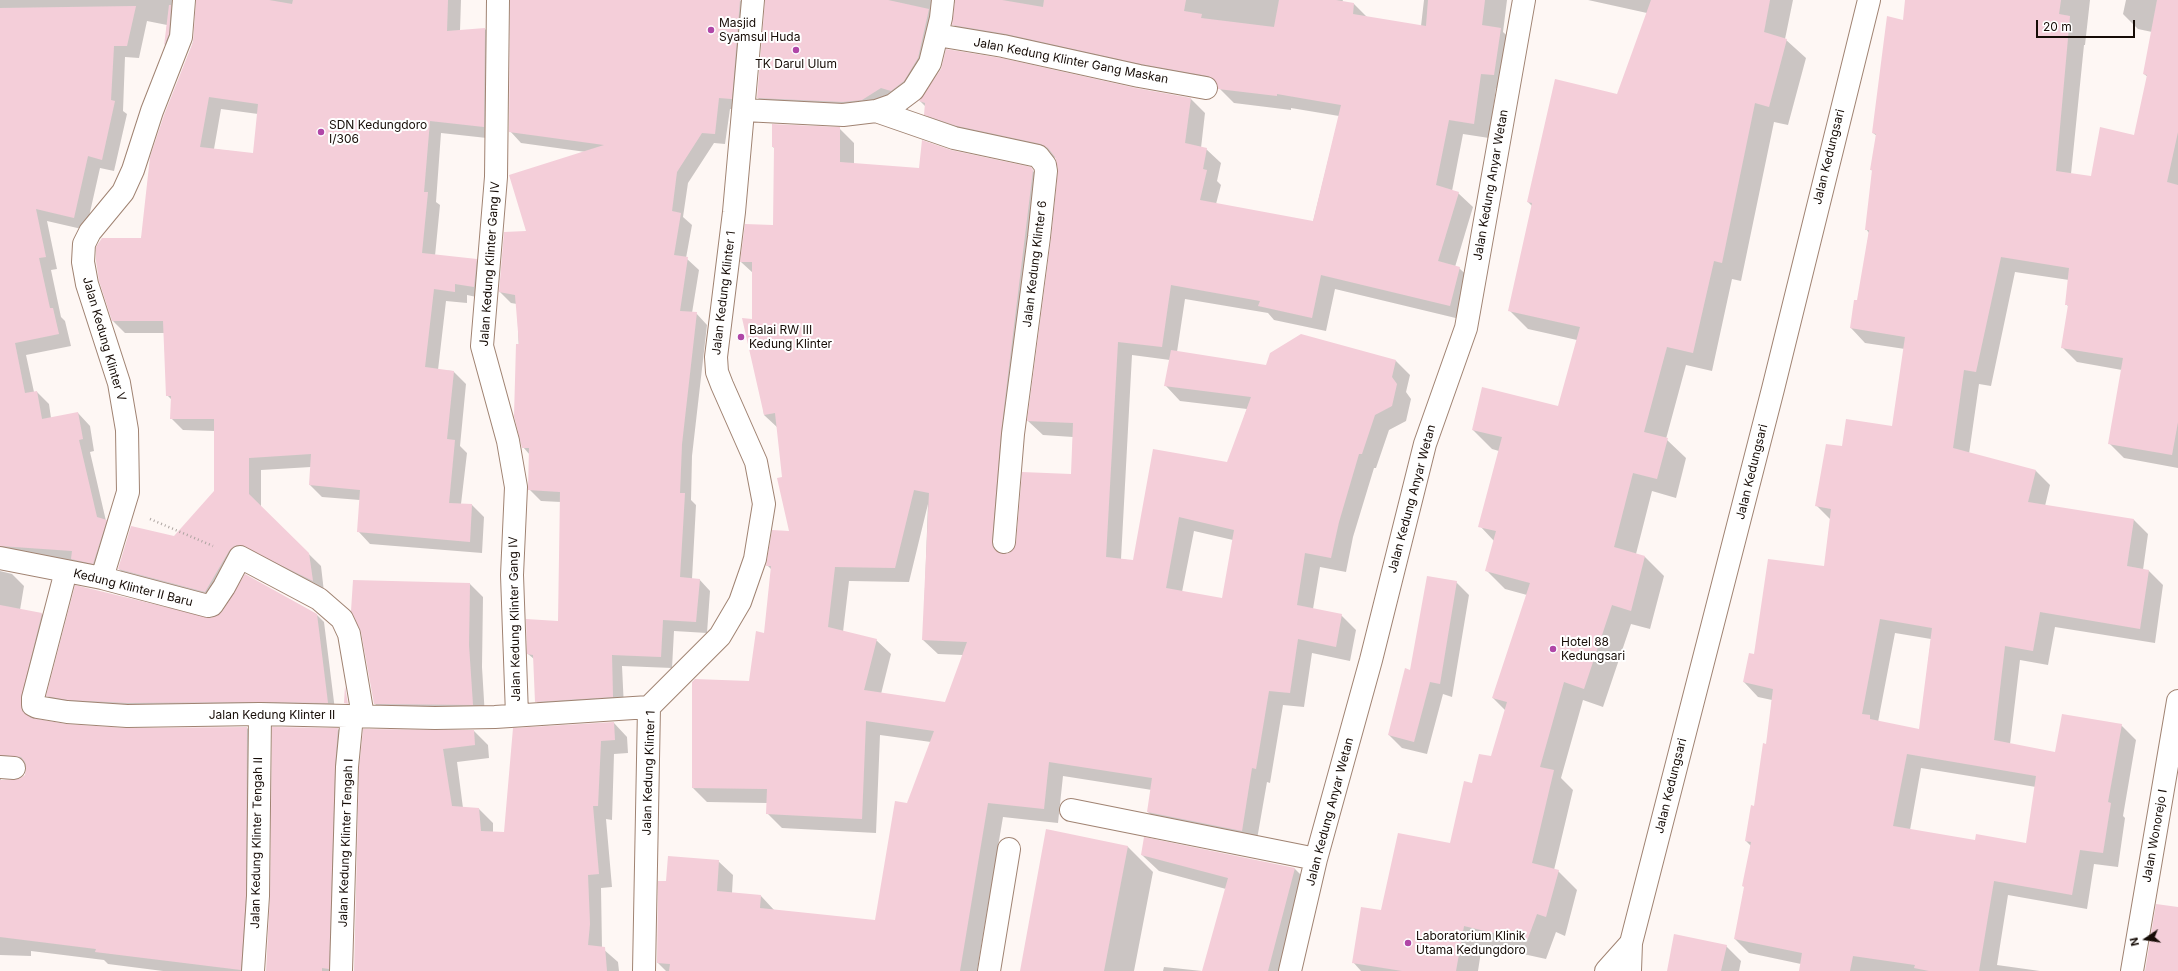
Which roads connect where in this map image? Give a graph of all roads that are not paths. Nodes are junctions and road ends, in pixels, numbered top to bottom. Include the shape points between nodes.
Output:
1 (184, 0) edge
2 (498, 0) edge
3 (753, 0) edge
4 (943, 0) edge
5 (1524, 0) edge
6 (1869, 0) edge
7 (937, 35) junction
8 (1206, 88) dead end
9 (744, 110) junction
10 (876, 111) junction
11 (1004, 542) dead end
12 (240, 557) joint
13 (0, 558) edge
14 (66, 571) junction
15 (102, 578) junction
16 (2178, 700) edge
17 (649, 707) junction
18 (260, 714) junction
19 (517, 715) junction
20 (357, 716) junction
21 (1071, 810) dead end
22 (1009, 849) dead end
23 (1316, 859) junction
24 (1631, 943) junction
25 (253, 971) edge
26 (341, 971) edge
27 (644, 971) edge
28 (989, 971) edge
29 (1290, 971) edge
30 (1606, 971) edge
31 (1630, 971) edge
32 (2132, 971) edge

1 - 15 street, Jalan Kedung Klinter V via 181,37 152,111 133,170 123,192 90,232 84,244 83,262 87,284 119,383 127,430 128,492
2 - 19 street, Jalan Kedung Klinter Gang IV via 496,177 482,346 508,441 516,487 512,575
3 - 9 street, Jalan Kedung Klinter 1
4 - 7 street
5 - 23 street, Jalan Kedung Anyar Wetan via 1466,328 1425,444 1369,667
6 - 24 street, Jalan Kedungsari via 1773,389
7 - 8 street, Jalan Kedung Klinter Gang Maskan
7 - 10 street via 930,63 914,90 893,105
9 - 10 street via 843,115
9 - 17 street, Jalan Kedung Klinter 1 via 716,357 717,372 756,462 764,504 755,559 740,602 720,636
10 - 11 street, Jalan Kedung Klinter 6 via 954,138 1038,156 1045,166 1039,237 1013,434
12 - 15 street, Kedung Klinter II Baru via 224,587 212,605 208,606
12 - 20 street, Jalan Kedung Klinter Tengah I via 320,599 342,619 350,634
13 - 14 street, Kedung Klinter II Baru
14 - 15 street, Kedung Klinter II Baru
14 - 18 street, Jalan Kedung Klinter II via 33,705 67,712 128,716
16 - 32 street, Jalan Wonorejo I
17 - 19 street, Jalan Kedung Klinter II
17 - 27 street, Jalan Kedung Klinter 1
18 - 20 street, Jalan Kedung Klinter II
18 - 25 street, Jalan Kedung Klinter Tengah II via 258,896
19 - 20 street, Jalan Kedung Klinter II via 464,718
20 - 26 street, Jalan Kedung Klinter Tengah I via 347,767
21 - 23 street
22 - 28 street
23 - 29 street, Jalan Kedung Anyar Wetan
24 - 30 street, Jalan Kedungsari
24 - 31 street, Jalan Kedungsari

